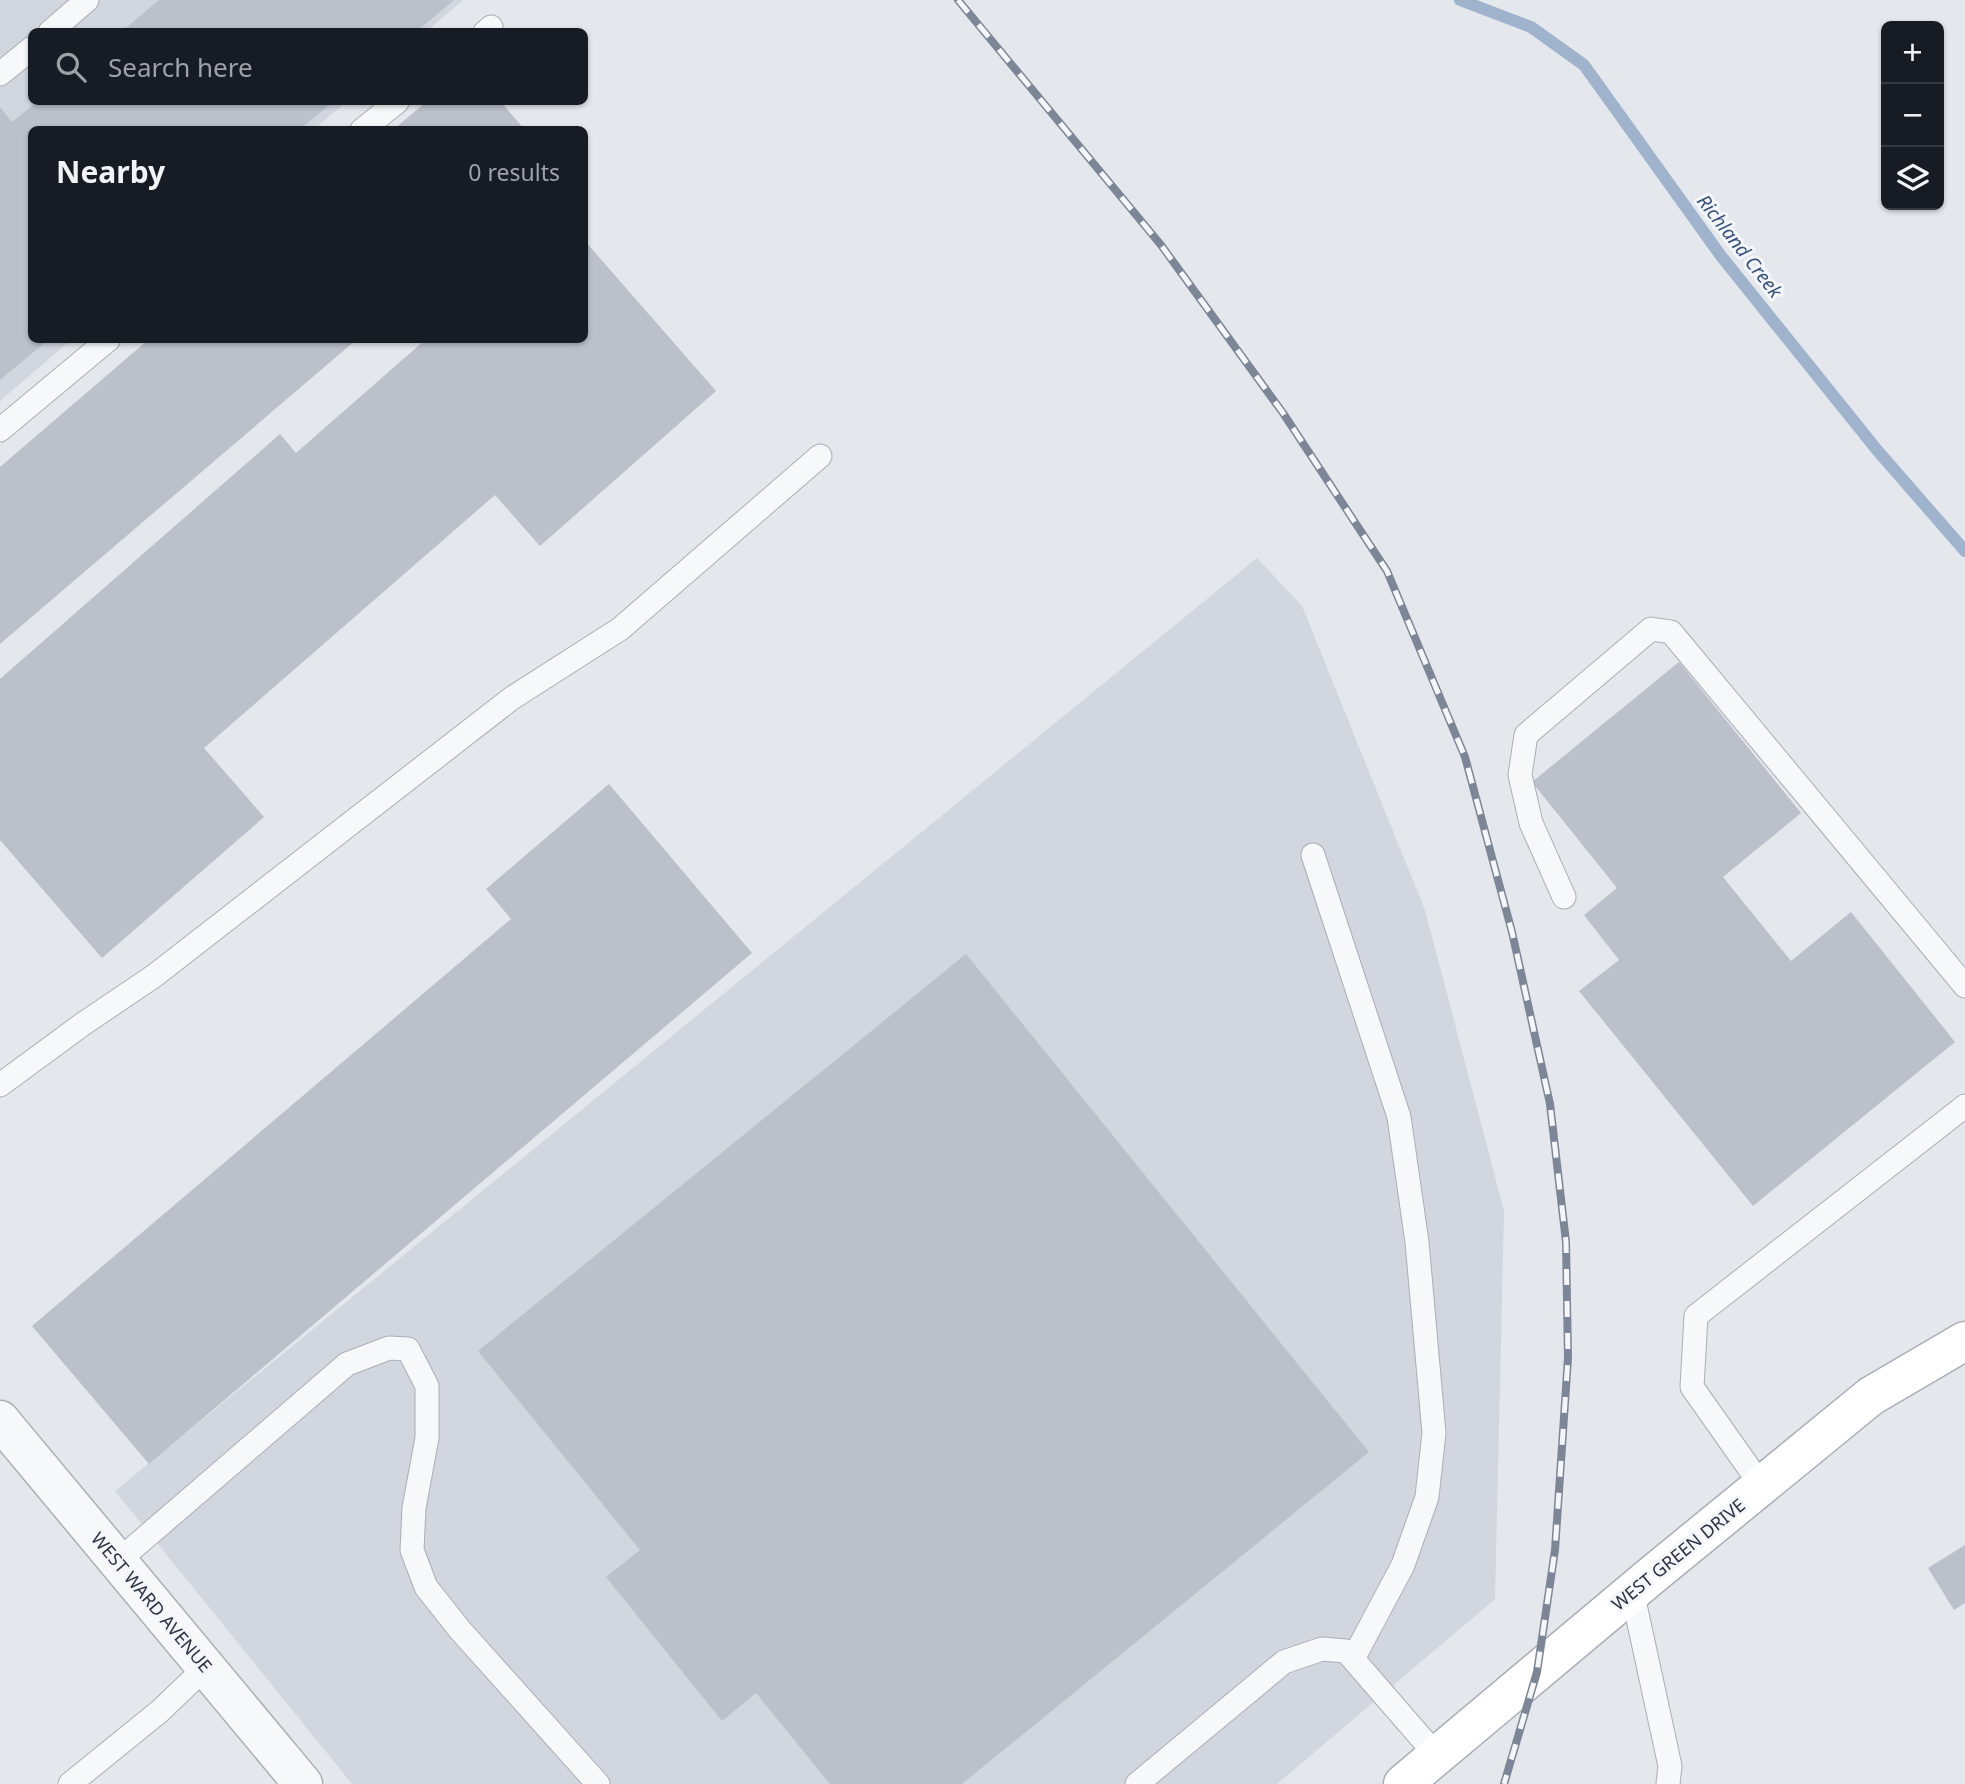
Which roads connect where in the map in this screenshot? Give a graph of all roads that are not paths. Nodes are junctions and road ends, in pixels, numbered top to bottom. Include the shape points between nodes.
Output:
1 (87, 0) edge
2 (55, 28) edge
3 (28, 51) edge
4 (0, 74) edge
5 (393, 105) edge
6 (367, 126) edge
7 (104, 343) edge
8 (0, 430) edge
9 (820, 456) dead end
10 (1313, 855) dead end
11 (1564, 897) dead end
12 (1965, 986) edge
13 (0, 1085) edge
14 (1965, 1106) edge
15 (1965, 1341) edge
16 (0, 1420) edge
17 (1761, 1485) junction
18 (118, 1561) junction
19 (1632, 1591) junction
20 (1353, 1658) junction
21 (206, 1667) junction
22 (1437, 1756) junction
23 (70, 1784) edge
24 (303, 1784) edge
25 (598, 1784) edge
26 (1137, 1784) edge
27 (1403, 1784) edge
28 (1668, 1784) edge

1 - 2 lane
3 - 4 lane
5 - 6 lane
7 - 8 lane
9 - 13 lane via 620,629 512,698 154,976
10 - 20 lane via 1399,1117 1417,1242 1434,1433 1427,1497 1403,1565
11 - 12 lane via 1531,823 1520,775 1526,736 1651,629 1671,632
14 - 17 lane via 1696,1316 1692,1387
15 - 17 main road, WEST GREEN DRIVE via 1871,1396
16 - 18 street, WEST WARD AVENUE
17 - 19 main road, WEST GREEN DRIVE
18 - 21 street, WEST WARD AVENUE
18 - 25 lane via 347,1364 389,1348 408,1349 427,1386 427,1437 414,1508 412,1550 426,1587
19 - 22 main road, WEST GREEN DRIVE
19 - 28 lane via 1670,1766
20 - 22 lane
20 - 26 lane via 1346,1651 1322,1649 1284,1662
21 - 23 lane
21 - 24 street, WEST WARD AVENUE
22 - 27 main road, WEST GREEN DRIVE

